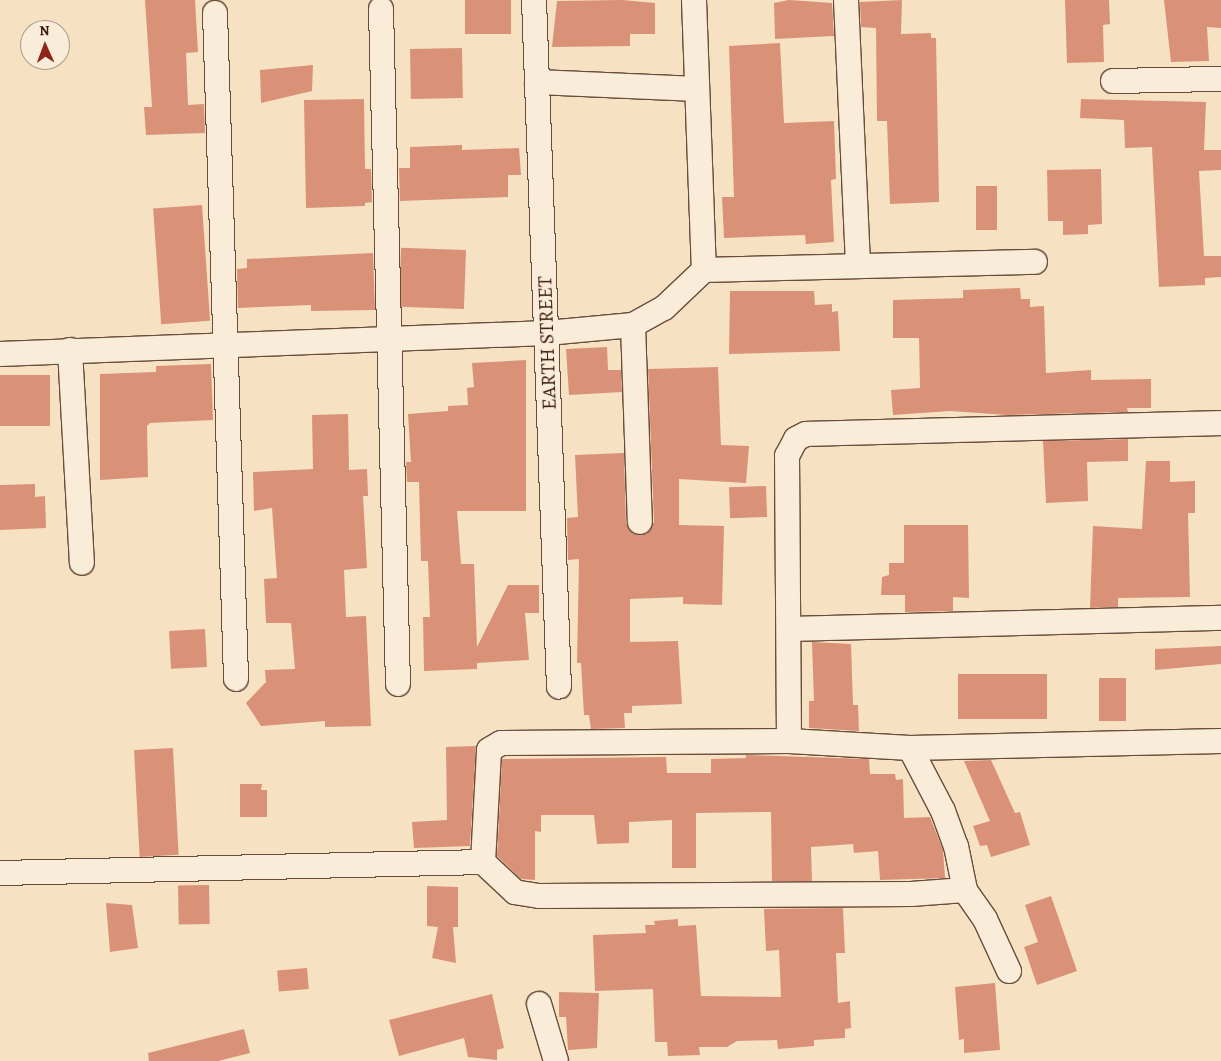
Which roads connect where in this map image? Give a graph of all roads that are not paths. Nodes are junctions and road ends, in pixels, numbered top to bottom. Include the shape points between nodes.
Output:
1 (534, 0) edge
2 (694, 0) edge
3 (846, 0) edge
4 (381, 9) dead end
5 (216, 13) dead end
6 (1221, 79) edge
7 (1113, 81) dead end
8 (537, 82) junction
9 (697, 88) junction
10 (1035, 262) dead end
11 (858, 266) junction
12 (704, 270) junction
13 (633, 325) junction
14 (546, 333) junction
15 (389, 336) junction
16 (228, 342) junction
17 (70, 350) junction
18 (0, 354) edge
19 (1221, 424) edge
20 (640, 522) dead end
21 (82, 563) dead end
22 (1221, 618) edge
23 (791, 629) junction
24 (236, 679) dead end
25 (398, 684) dead end
26 (559, 686) dead end
27 (1221, 740) edge
28 (789, 741) junction
29 (910, 748) junction
30 (483, 862) junction
31 (0, 873) edge
32 (965, 890) junction
33 (1009, 971) dead end
34 (539, 1004) dead end
35 (556, 1061) edge

1 - 8 street, EARTH STREET
2 - 9 street
3 - 11 street
4 - 15 street
5 - 16 street
6 - 7 street
8 - 9 street
8 - 14 street, EARTH STREET
9 - 12 street
10 - 11 street
11 - 12 street
12 - 13 street via 664,308
13 - 14 street
13 - 20 street
14 - 15 street
14 - 26 street, EARTH STREET
15 - 16 street
15 - 25 street
16 - 17 street
16 - 24 street
17 - 18 street
17 - 21 street
19 - 23 street via 806,434 789,447 787,456
22 - 23 street
23 - 28 street
27 - 29 street
28 - 29 street
28 - 30 street via 493,746 488,758
29 - 32 street via 943,811 956,846
30 - 31 street
30 - 32 street via 515,892 539,896 911,894
32 - 33 street via 985,919
34 - 35 street

